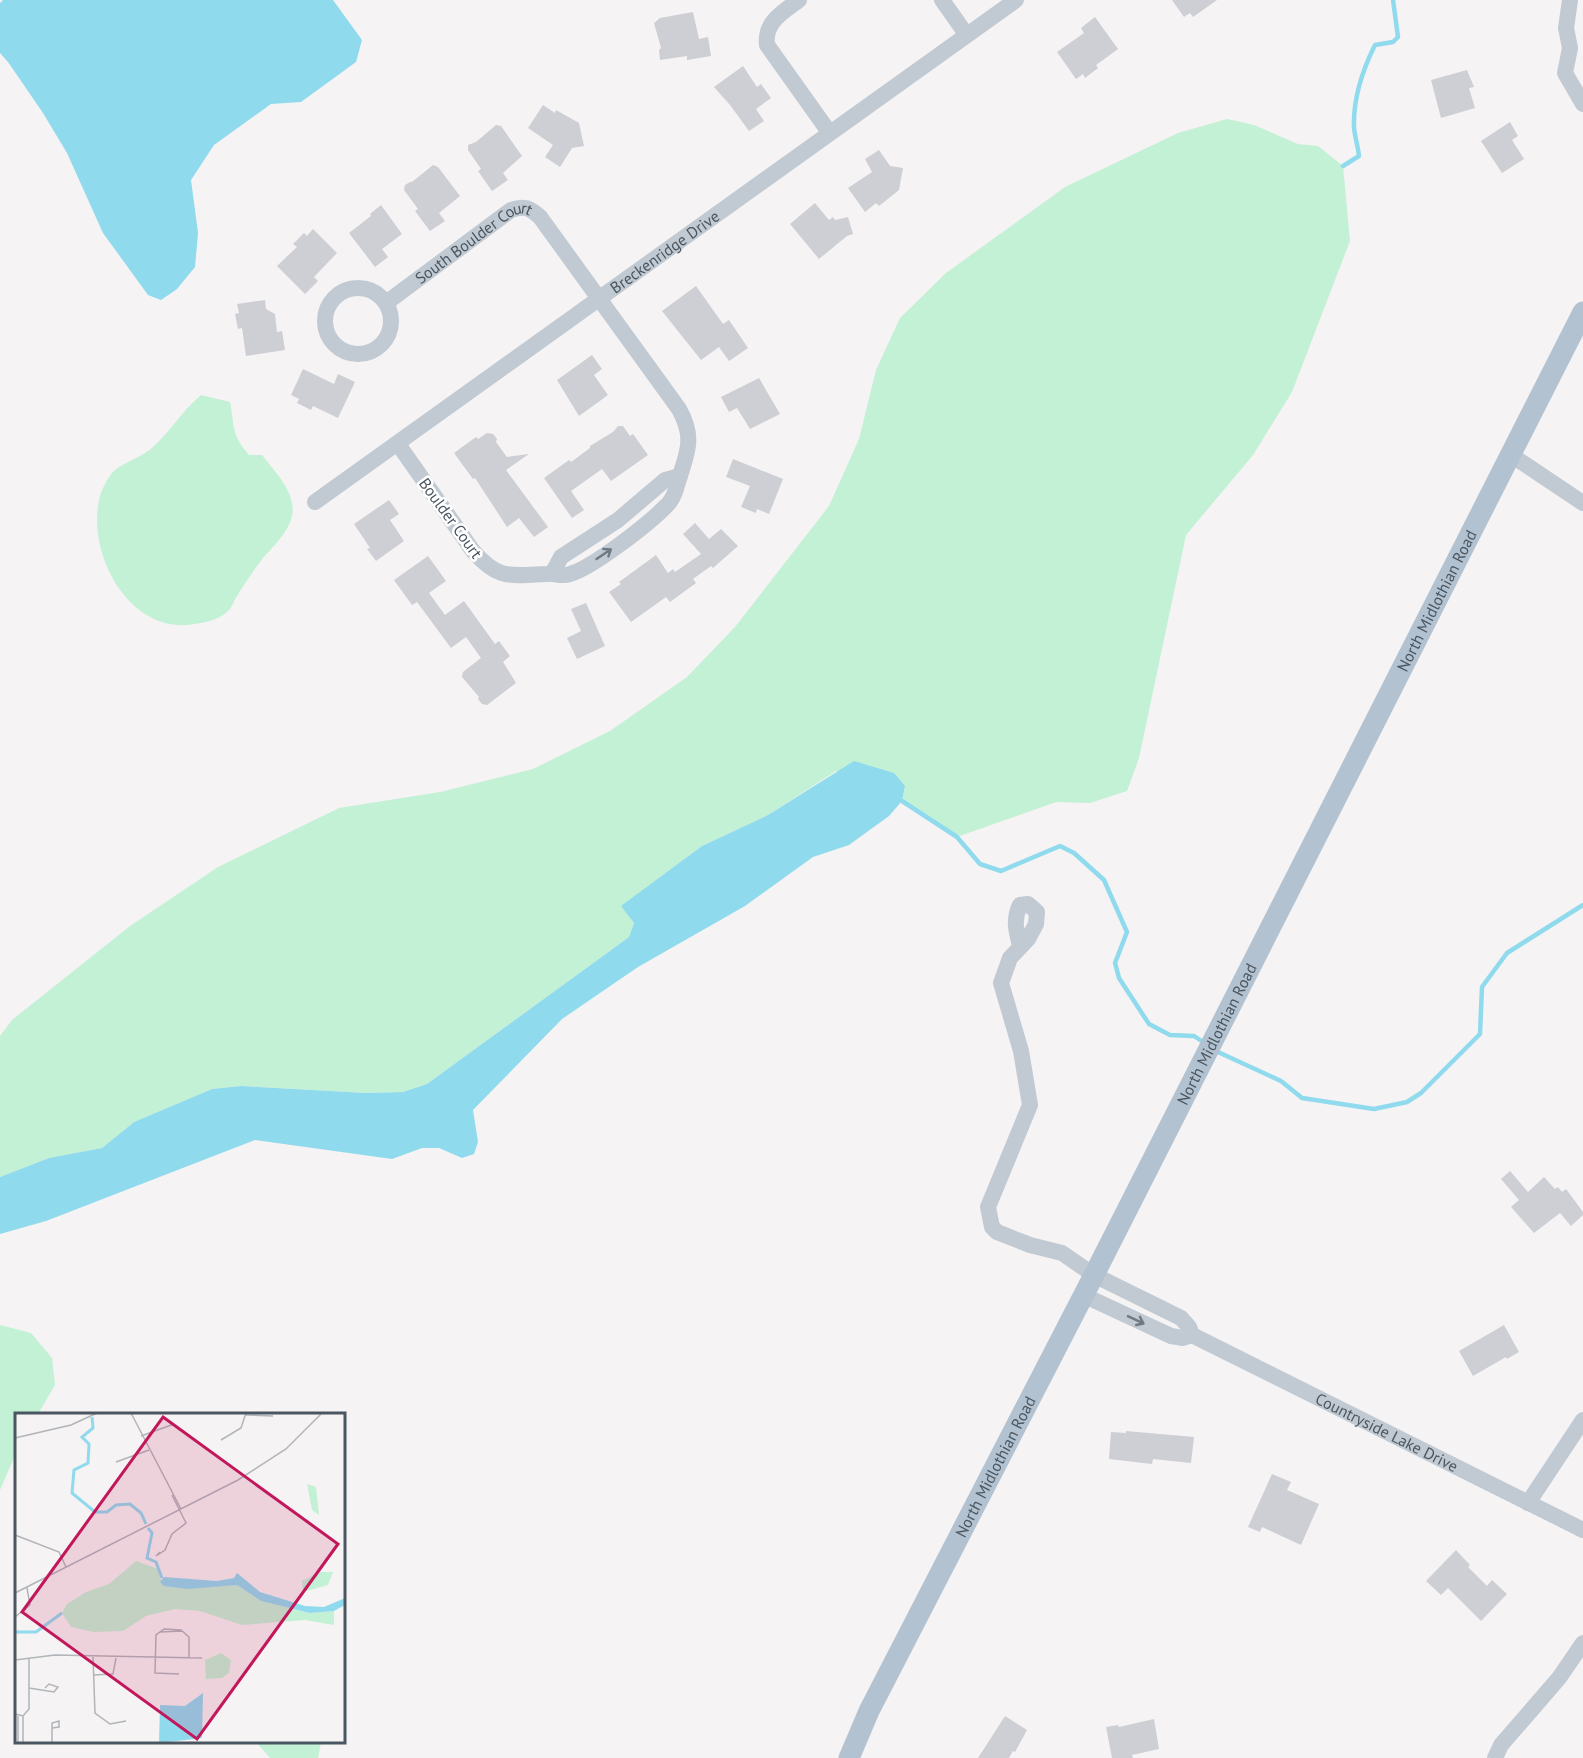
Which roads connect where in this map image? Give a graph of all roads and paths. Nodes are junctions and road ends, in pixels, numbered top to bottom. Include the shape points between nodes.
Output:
1 (799, 0) edge
2 (942, 0) edge
3 (1016, 0) edge
4 (1570, 0) edge
5 (966, 34) junction
6 (1576, 53) edge
7 (1583, 104) edge
8 (829, 132) junction
9 (598, 298) junction
10 (386, 303) dead end
11 (1583, 312) edge
12 (398, 444) junction
13 (1511, 455) junction
14 (315, 502) dead end
15 (1583, 503) edge
16 (1020, 946) dead end
17 (1094, 1275) junction
18 (1083, 1295) junction
19 (1192, 1335) junction
20 (1583, 1420) edge
21 (1528, 1503) junction
22 (1583, 1530) edge
23 (1583, 1643) edge
24 (849, 1758) edge
25 (1495, 1758) edge

1 - 8 street via 771,22 767,45
2 - 5 street
3 - 5 street, Breckenridge Drive
4 - 6 street via 1566,28
5 - 8 street, Breckenridge Drive
6 - 7 street via 1565,73
8 - 9 street, Breckenridge Drive
9 - 10 street, South Boulder Court via 540,217 525,207 511,210
9 - 12 street, Breckenridge Drive
9 - 12 street, Boulder Court via 679,409 690,438 674,497 632,535 570,575 505,575 487,566 473,551
11 - 13 main road, North Midlothian Road
12 - 14 street, Breckenridge Drive
13 - 15 street
13 - 17 main road, North Midlothian Road
16 - 17 street, Countryside Lake Drive via 1010,958 1001,983 1021,1051 1030,1105 988,1207 992,1227 1030,1245 1062,1253
17 - 18 main road, North Midlothian Road
17 - 19 street, Countryside Lake Drive via 1181,1318
18 -> 19 street, Countryside Lake Drive via 1172,1336
18 - 24 main road, North Midlothian Road via 869,1711
19 - 21 street, Countryside Lake Drive
20 - 21 street
21 - 22 street, Countryside Lake Drive
23 - 25 street via 1559,1678 1501,1745

